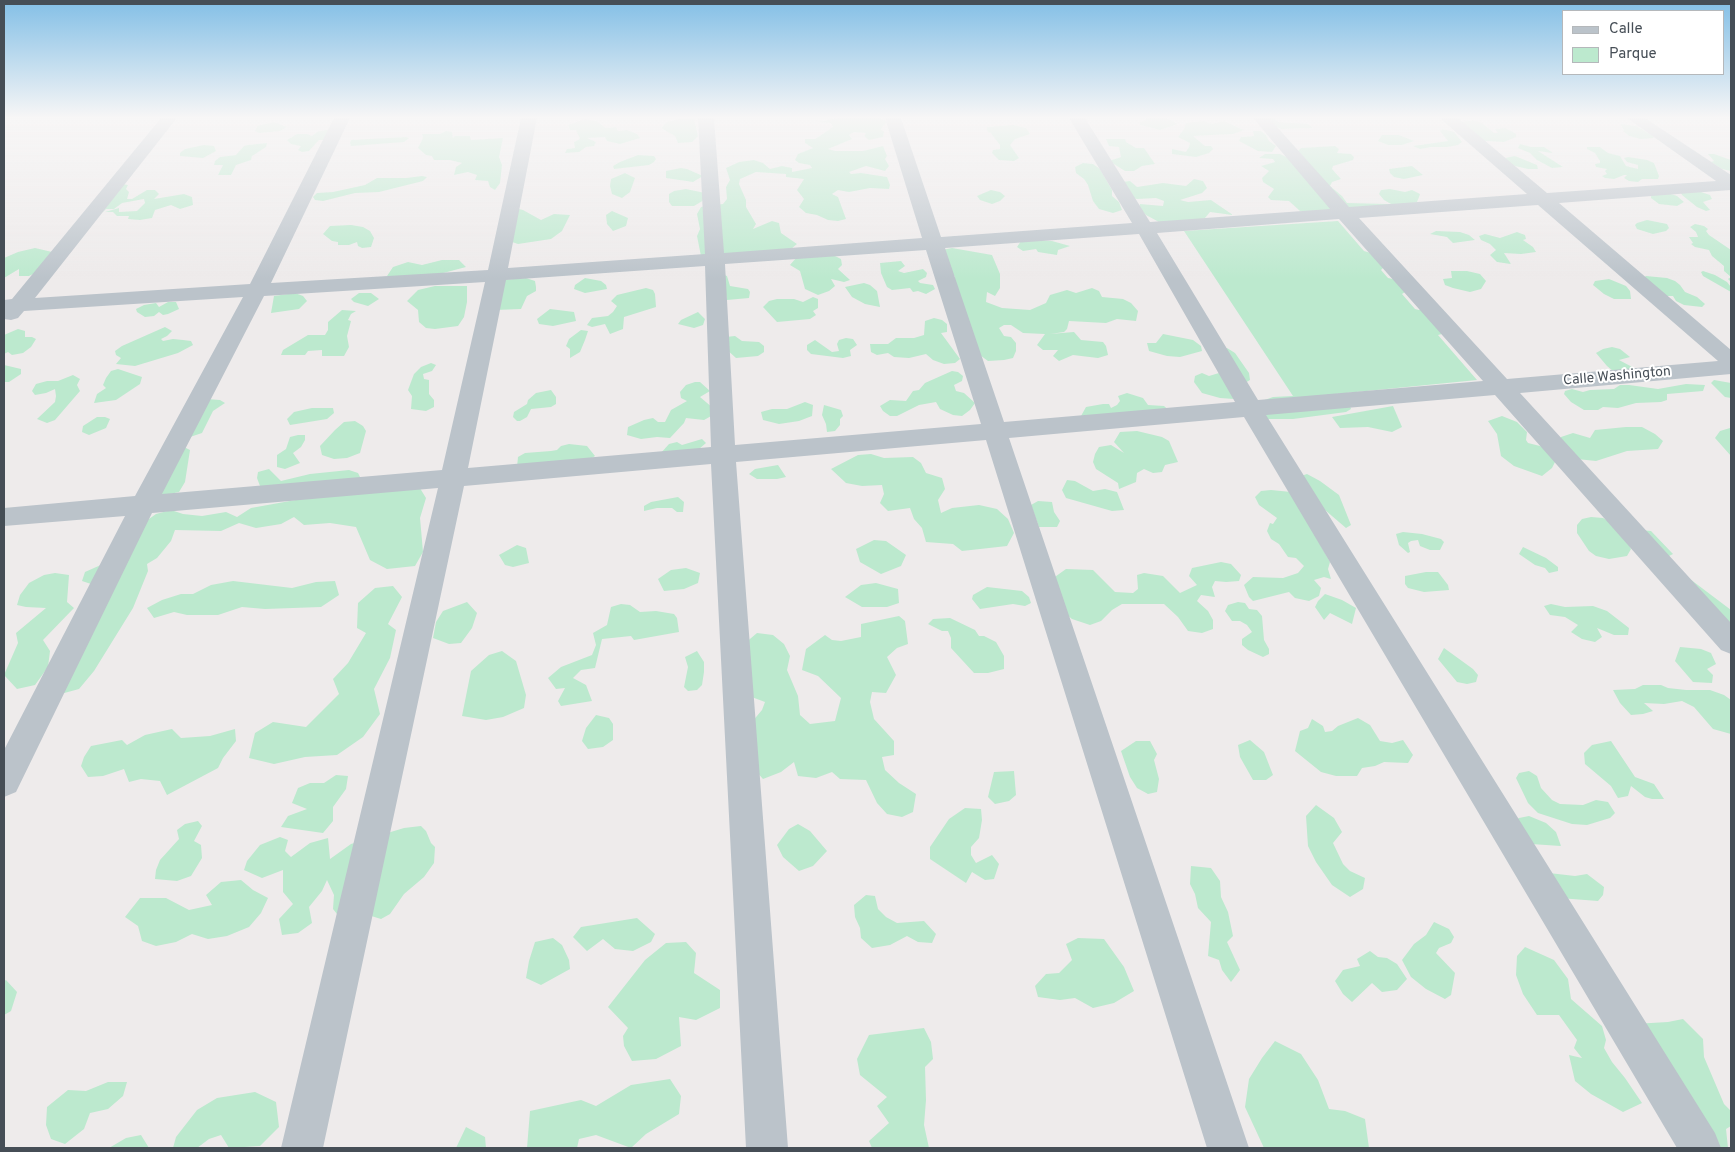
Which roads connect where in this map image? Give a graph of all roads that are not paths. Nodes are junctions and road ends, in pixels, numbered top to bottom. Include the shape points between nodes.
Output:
1 (124, 172) edge
2 (315, 172) edge
3 (519, 172) edge
4 (709, 172) edge
5 (910, 172) edge
6 (1110, 172) edge
7 (1308, 172) edge
8 (1511, 172) edge
9 (1713, 172) edge
10 (1731, 184) edge
11 (1544, 200) junction
12 (1344, 213) junction
13 (1144, 227) junction
14 (933, 243) junction
15 (715, 259) junction
16 (497, 275) junction
17 (257, 290) junction
18 (11, 306) edge
19 (4, 323) edge
20 (1731, 361) edge
21 (1731, 367) edge
22 (1503, 387) junction
23 (1251, 409) junction
24 (995, 431) junction
25 (723, 455) junction
26 (453, 478) junction
27 (143, 505) junction
28 (4, 517) edge
29 (1731, 642) edge
30 (4, 782) edge
31 (302, 1148) edge
32 (767, 1148) edge
33 (1228, 1148) edge
34 (1700, 1148) edge

1 - 18 street
2 - 17 street
3 - 16 street
4 - 15 street
5 - 14 street
6 - 13 street
7 - 12 street
8 - 11 street
9 - 10 street
10 - 11 street
11 - 12 street
11 - 20 street
12 - 13 street
12 - 22 street
13 - 14 street
13 - 23 street
14 - 15 street
14 - 24 street
15 - 16 street
15 - 25 street
16 - 17 street
16 - 26 street
17 - 18 street
17 - 27 street
18 - 19 street
21 - 22 street, Calle Washington
22 - 23 street, Calle Washington
22 - 29 street
23 - 24 street, Calle Washington
23 - 34 street
24 - 25 street, Calle Washington
24 - 33 street
25 - 26 street, Calle Washington
25 - 32 street
26 - 27 street, Calle Washington
26 - 31 street
27 - 28 street, Calle Washington
27 - 30 street

